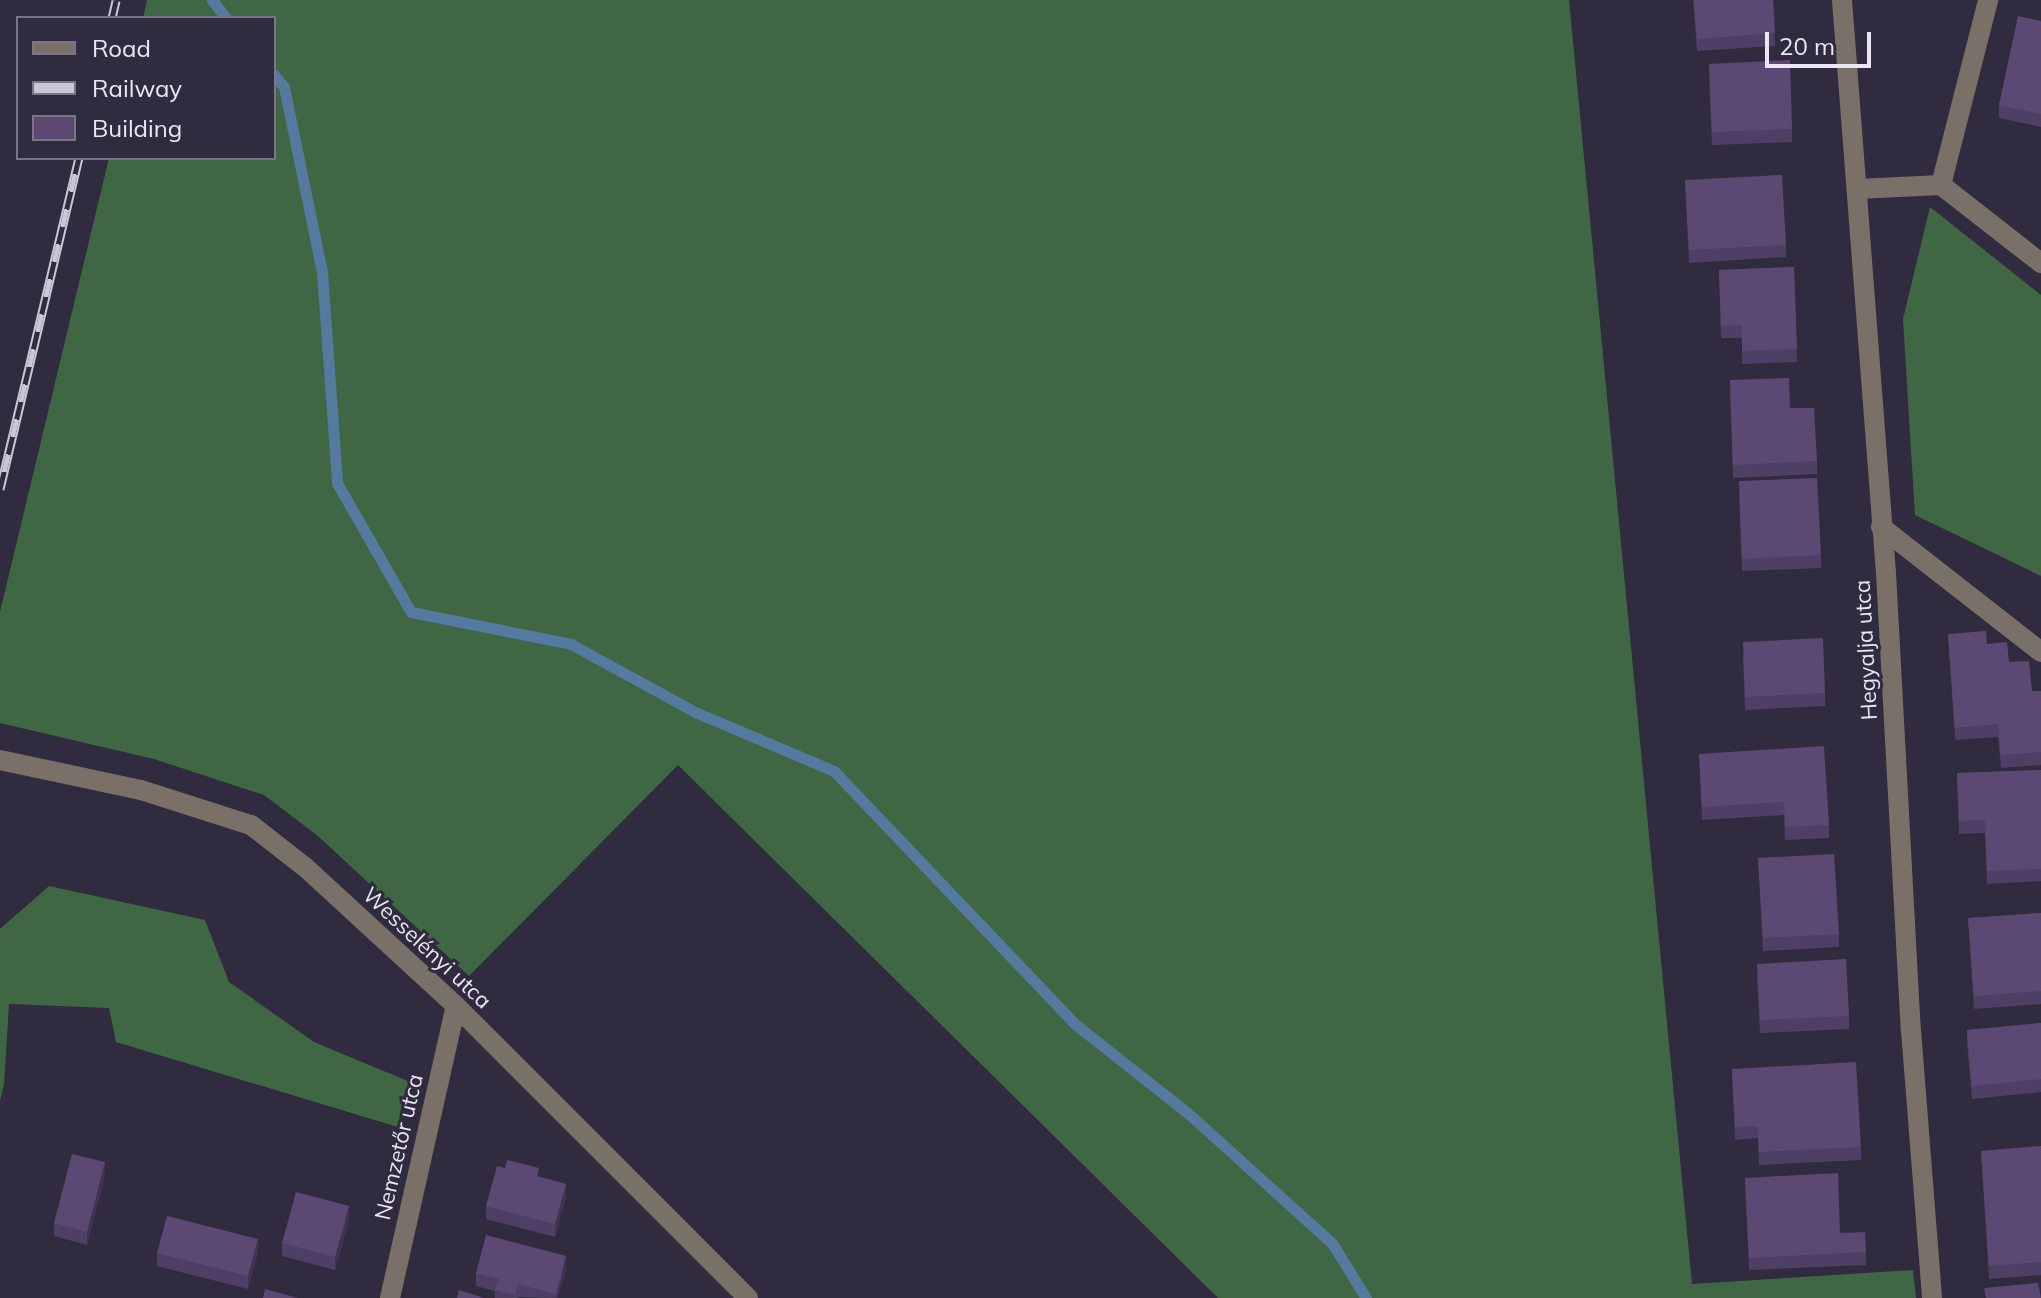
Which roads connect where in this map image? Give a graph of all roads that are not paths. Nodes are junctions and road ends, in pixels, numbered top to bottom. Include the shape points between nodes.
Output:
1 (1842, 0) edge
2 (1988, 0) edge
3 (1941, 185) junction
4 (1857, 189) junction
5 (2041, 263) edge
6 (1881, 527) junction
7 (2041, 652) edge
8 (0, 760) edge
9 (456, 1006) junction
10 (390, 1298) edge
11 (748, 1298) edge
12 (1932, 1298) edge

1 - 4 street, Hegyalja utca
2 - 3 street
3 - 4 street
3 - 5 street
4 - 6 street, Hegyalja utca
6 - 7 street
6 - 12 street, Hegyalja utca
8 - 9 street, Wesselényi utca via 141,790 251,825 305,867
9 - 10 street, Nemzetőr utca
9 - 11 street, Wesselényi utca

